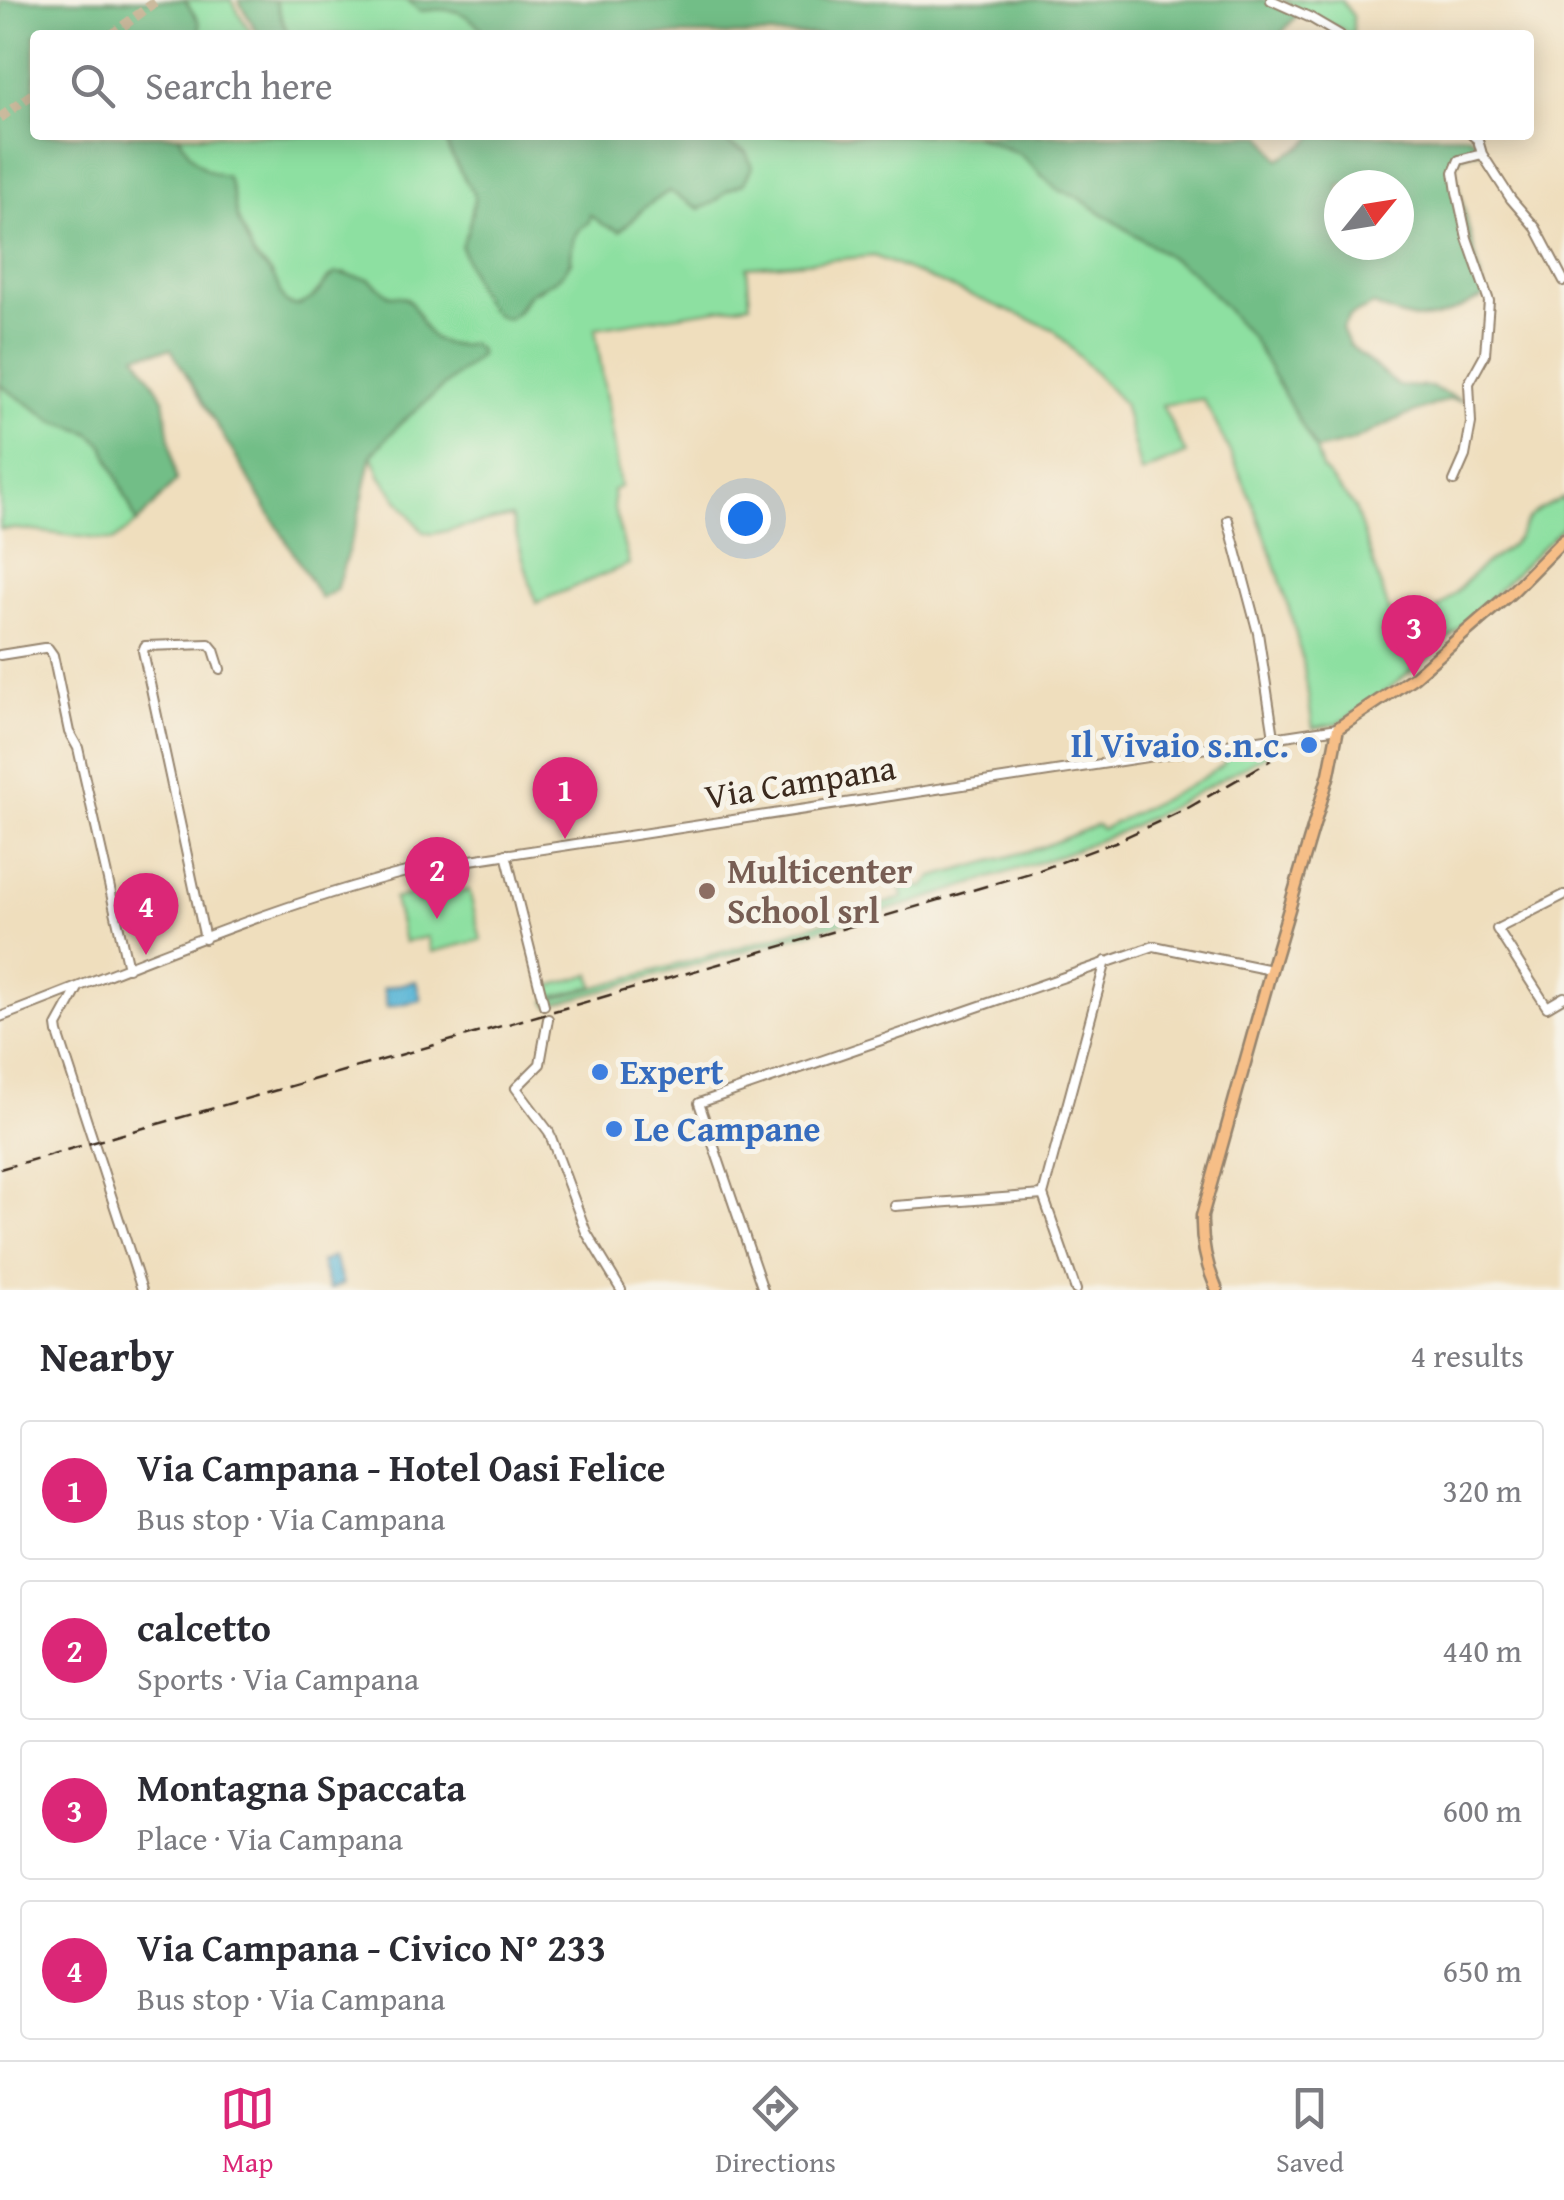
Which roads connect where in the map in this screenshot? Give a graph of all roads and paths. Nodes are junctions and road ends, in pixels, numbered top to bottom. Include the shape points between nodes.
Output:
1 (1271, 0) edge
2 (1332, 30) edge
3 (1478, 140) edge
4 (1482, 154) junction
5 (1564, 280) edge
6 (1454, 481) dead end
7 (1228, 520) dead end
8 (1564, 539) edge
9 (0, 656) edge
10 (220, 669) dead end
11 (1338, 728) junction
12 (1274, 737) junction
13 (506, 854) junction
14 (1564, 896) edge
15 (204, 939) junction
16 (1106, 962) junction
17 (128, 968) junction
18 (1271, 970) junction
19 (78, 988) junction
20 (1564, 997) edge
21 (544, 1005) dead end
22 (0, 1018) edge
23 (548, 1019) dead end
24 (1043, 1195) junction
25 (895, 1206) dead end
26 (142, 1290) edge
27 (621, 1290) edge
28 (763, 1290) edge
29 (1076, 1290) edge
30 (1217, 1290) edge

1 - 2 street
3 - 4 street
4 - 5 street
4 - 6 street via 1459,160 1454,172 1466,238 1489,301 1485,354 1469,383 1471,423
7 - 12 street via 1258,633
8 - 11 main road, Via Campana via 1414,677
9 - 17 street via 44,648 53,655
10 - 15 street via 210,644 143,651
11 - 12 street, Via Campana
11 - 18 main road
12 - 13 street, Via Campana
13 - 15 street, Via Campana via 358,883
13 - 21 street
14 - 20 street via 1498,930 1546,1007
15 - 17 street, Via Campana
16 - 18 street via 1154,946
16 - 24 street
16 - 28 street via 699,1103
17 - 19 street, Via Campana
18 - 30 main road via 1202,1216 1206,1264
19 - 22 street, Via Campana
19 - 26 street via 58,1033
23 - 27 street via 540,1064 516,1088 550,1132 586,1232
24 - 25 street
24 - 29 street

